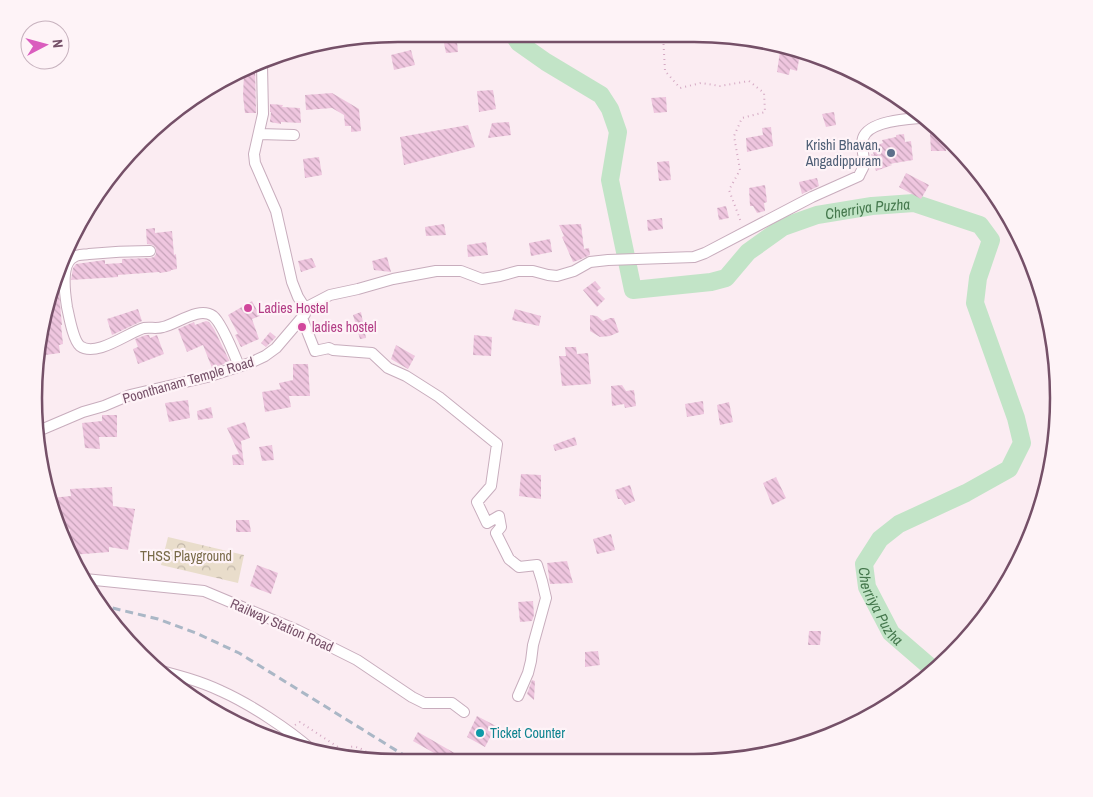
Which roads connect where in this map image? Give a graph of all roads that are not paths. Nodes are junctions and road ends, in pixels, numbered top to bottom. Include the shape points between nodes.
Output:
1 (262, 70) edge
2 (914, 119) edge
3 (259, 134) junction
4 (294, 136) dead end
5 (150, 251) dead end
6 (70, 261) edge
7 (67, 270) edge
8 (304, 313) junction
9 (239, 366) junction
10 (44, 429) edge
11 (92, 580) edge
12 (174, 674) edge
13 (518, 696) dead end
14 (464, 712) dead end
15 (299, 740) edge

1 - 3 street via 263,114
2 - 8 street, Poonthanam Temple Road via 872,127 863,137 864,165 859,176 694,257 590,262 557,276 518,271 482,279 461,271 436,271 330,295
3 - 4 street
3 - 8 street via 255,163 276,211 292,282
5 - 6 street via 91,254 75,256
7 - 9 street via 64,289 69,316 81,347 96,348 144,328 161,328 190,315 208,314 214,316 219,324
8 - 9 street, Poonthanam Temple Road via 270,352
8 - 13 street via 315,351 329,348 372,353 388,368 439,397 497,444 491,486 477,502 487,523 499,516 501,527 496,533 509,559 519,567 537,565 546,598 532,661
9 - 10 street, Poonthanam Temple Road via 130,395
11 - 14 street, Railway Station Road via 204,591 297,630 357,660 424,703 452,703
12 - 15 street via 222,691

